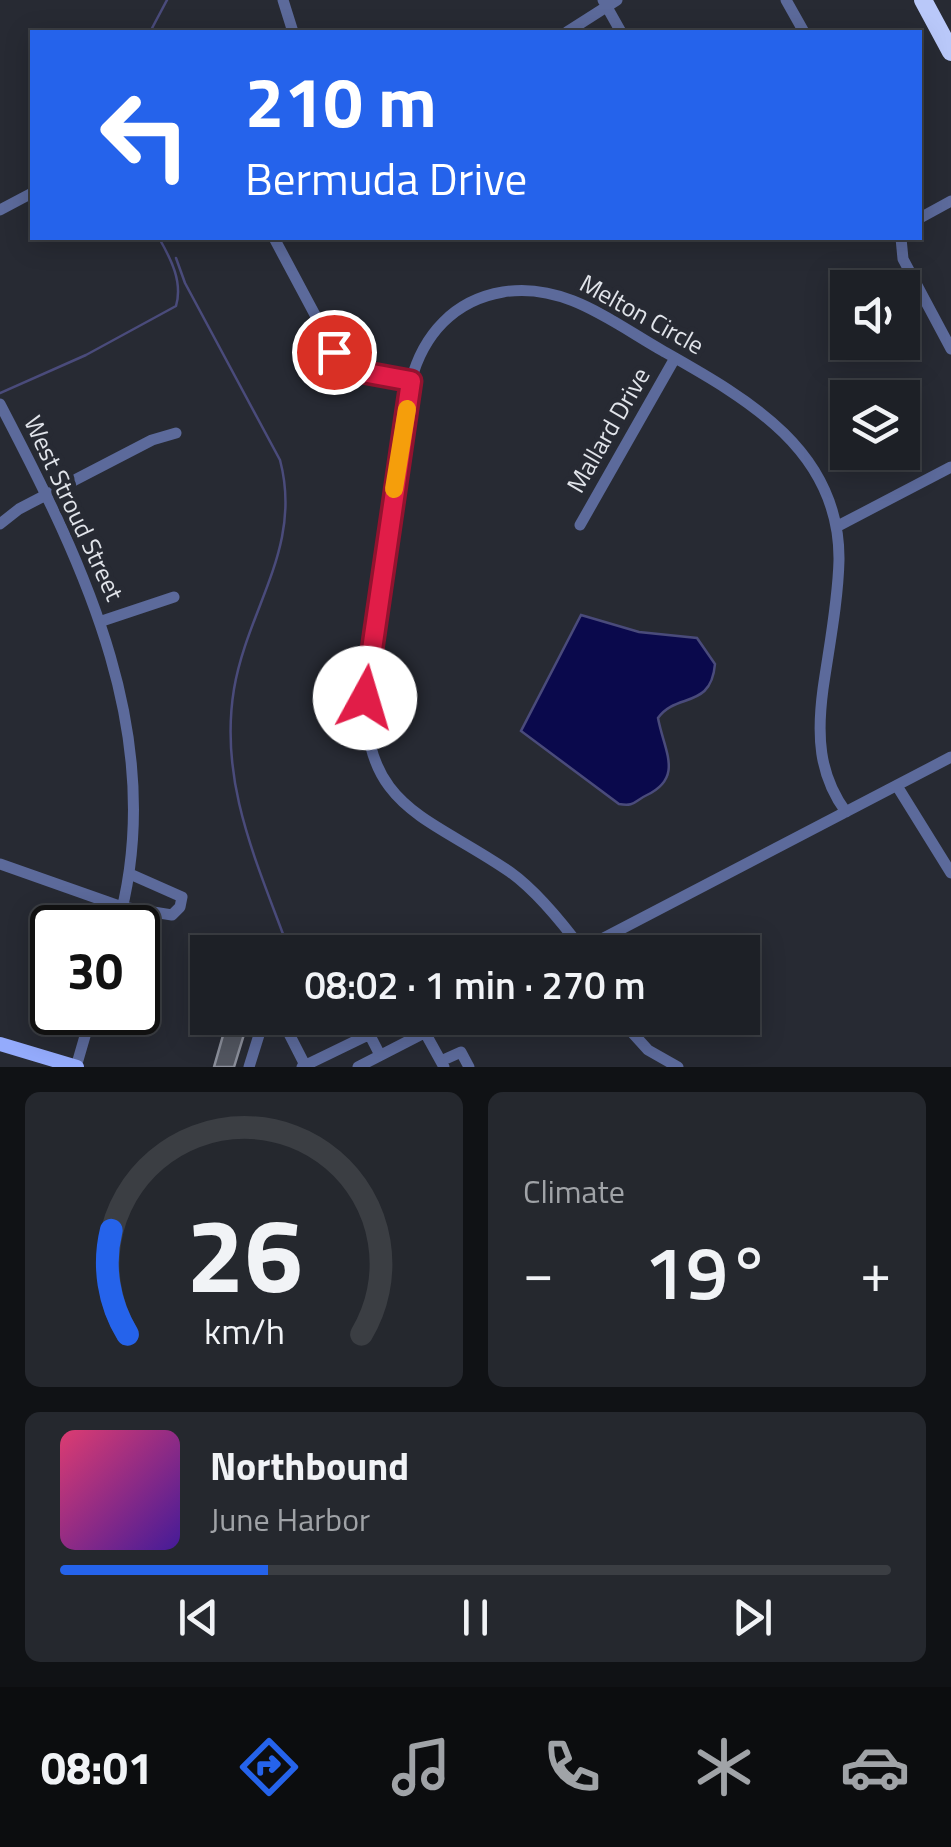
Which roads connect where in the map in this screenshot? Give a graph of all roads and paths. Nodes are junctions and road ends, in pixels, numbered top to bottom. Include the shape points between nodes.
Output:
1 (283, 0) edge
2 (786, 0) edge
3 (923, 0) edge
4 (609, 2) edge
5 (292, 30) edge
6 (570, 30) edge
7 (619, 30) edge
8 (803, 30) edge
9 (951, 52) edge
10 (30, 194) edge
11 (951, 201) edge
12 (0, 210) edge
13 (922, 217) edge
14 (275, 240) edge
15 (901, 240) edge
16 (951, 349) edge
17 (675, 358) junction
18 (411, 381) junction
19 (0, 404) edge
20 (176, 433) dead end
21 (951, 467) edge
22 (47, 494) junction
23 (0, 524) edge
24 (580, 524) dead end
25 (836, 527) junction
26 (174, 597) dead end
27 (102, 621) junction
28 (951, 757) edge
29 (898, 786) junction
30 (846, 812) junction
31 (0, 864) edge
32 (951, 873) edge
33 (130, 874) junction
34 (116, 905) edge
35 (122, 905) edge
36 (160, 913) edge
37 (567, 935) edge
38 (613, 935) edge
39 (86, 1035) edge
40 (259, 1035) edge
41 (289, 1035) edge
42 (368, 1035) edge
43 (370, 1035) edge
44 (420, 1035) edge
45 (428, 1035) edge
46 (635, 1035) edge
47 (0, 1044) edge
48 (380, 1055) junction
49 (443, 1064) edge
50 (77, 1067) edge
51 (249, 1067) edge
52 (304, 1067) edge
53 (358, 1067) edge
54 (469, 1067) edge
55 (678, 1067) edge

1 - 5 street
2 - 8 street
3 - 9 highway
4 - 6 street
4 - 7 street
10 - 12 street
11 - 13 street
14 - 18 street via 337,356 362,372
15 - 16 street via 903,259
17 - 18 street, Melton Circle via 563,294 512,290 448,316 424,344
17 - 24 street, Mallard Drive
17 - 25 street, Melton Circle via 739,394 791,438 821,482
18 - 37 street, Melton Circle via 366,684 379,772 422,821 528,887
19 - 22 street, West Stroud Street
20 - 22 street
21 - 25 street
22 - 23 street
22 - 27 street, West Stroud Street
25 - 30 street, Melton Circle via 839,562 818,736 827,780
26 - 27 street
27 - 33 street, West Stroud Street via 127,728
28 - 29 street
29 - 30 street
29 - 32 street
30 - 38 street
31 - 34 street
33 - 35 street, West Stroud Street
33 - 36 street via 182,897 172,915
39 - 50 street
40 - 51 street
41 - 52 street
42 - 52 street
43 - 48 street
44 - 48 street
45 - 49 street
46 - 55 street
47 - 50 main road
48 - 53 street
49 - 54 street via 460,1052

